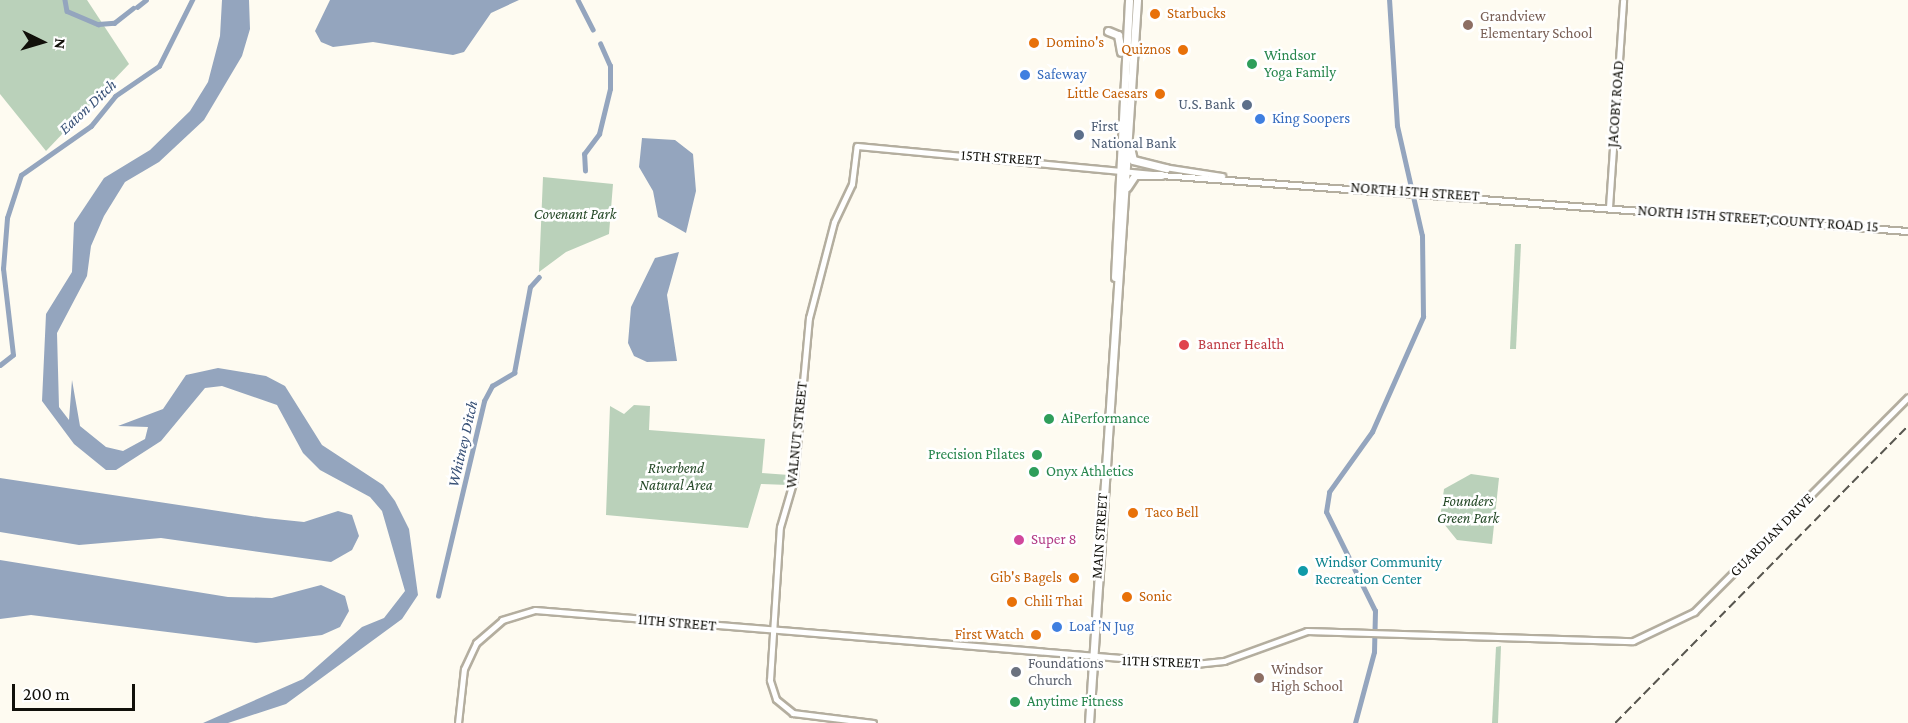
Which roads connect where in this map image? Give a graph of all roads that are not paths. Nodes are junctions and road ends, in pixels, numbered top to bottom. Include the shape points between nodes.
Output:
1 (1130, 0) edge
2 (1137, 0) edge
3 (1623, 0) edge
4 (1108, 31) dead end
5 (1131, 32) junction
6 (1127, 82) junction
7 (1129, 116) junction
8 (857, 146) joint
9 (1120, 168) junction
10 (1166, 168) junction
11 (1145, 170) junction
12 (1196, 170) joint
13 (1161, 175) junction
14 (1222, 176) junction
15 (1195, 177) joint
16 (1609, 207) junction
17 (1122, 222) junction
18 (1908, 231) edge
19 (1115, 277) junction
20 (1908, 397) edge
21 (774, 632) junction
22 (1617, 644) joint
23 (1092, 660) junction
24 (458, 723) edge
25 (873, 723) edge
26 (1089, 723) edge

1 - 5 main road
2 - 5 main road
3 - 16 street, JACOBY ROAD
4 - 6 main road via 1120,42
5 - 6 main road
6 - 7 main road, MAIN STREET
6 - 9 main road, MAIN STREET
7 - 9 main road, MAIN STREET
7 - 10 main road via 1132,158
8 - 9 street, 15TH STREET
8 - 21 street, WALNUT STREET via 852,184 834,222 808,318 794,482 780,527
9 - 11 street, 15TH STREET
9 - 17 main road, MAIN STREET
9 - 19 main road, MAIN STREET
10 - 11 street, 15TH STREET
10 - 12 street, 15TH STREET
11 - 13 street, 15TH STREET
12 - 14 street, NORTH 15TH STREET
13 - 15 street, 15TH STREET
13 - 17 main road via 1129,180
14 - 15 street, NORTH 15TH STREET
14 - 16 street, NORTH 15TH STREET
16 - 18 street, NORTH 15TH STREET;COUNTY ROAD 15
17 - 19 main road, MAIN STREET
19 - 23 main road, MAIN STREET
20 - 22 street, GUARDIAN DRIVE via 1694,612 1666,630
21 - 23 street, 11TH STREET
21 - 24 street, 11TH STREET via 556,612 519,613 484,633 466,664
21 - 25 street, WALNUT STREET via 770,680 784,708
22 - 23 street, 11TH STREET via 1301,632 1205,664
23 - 26 main road, MAIN STREET

